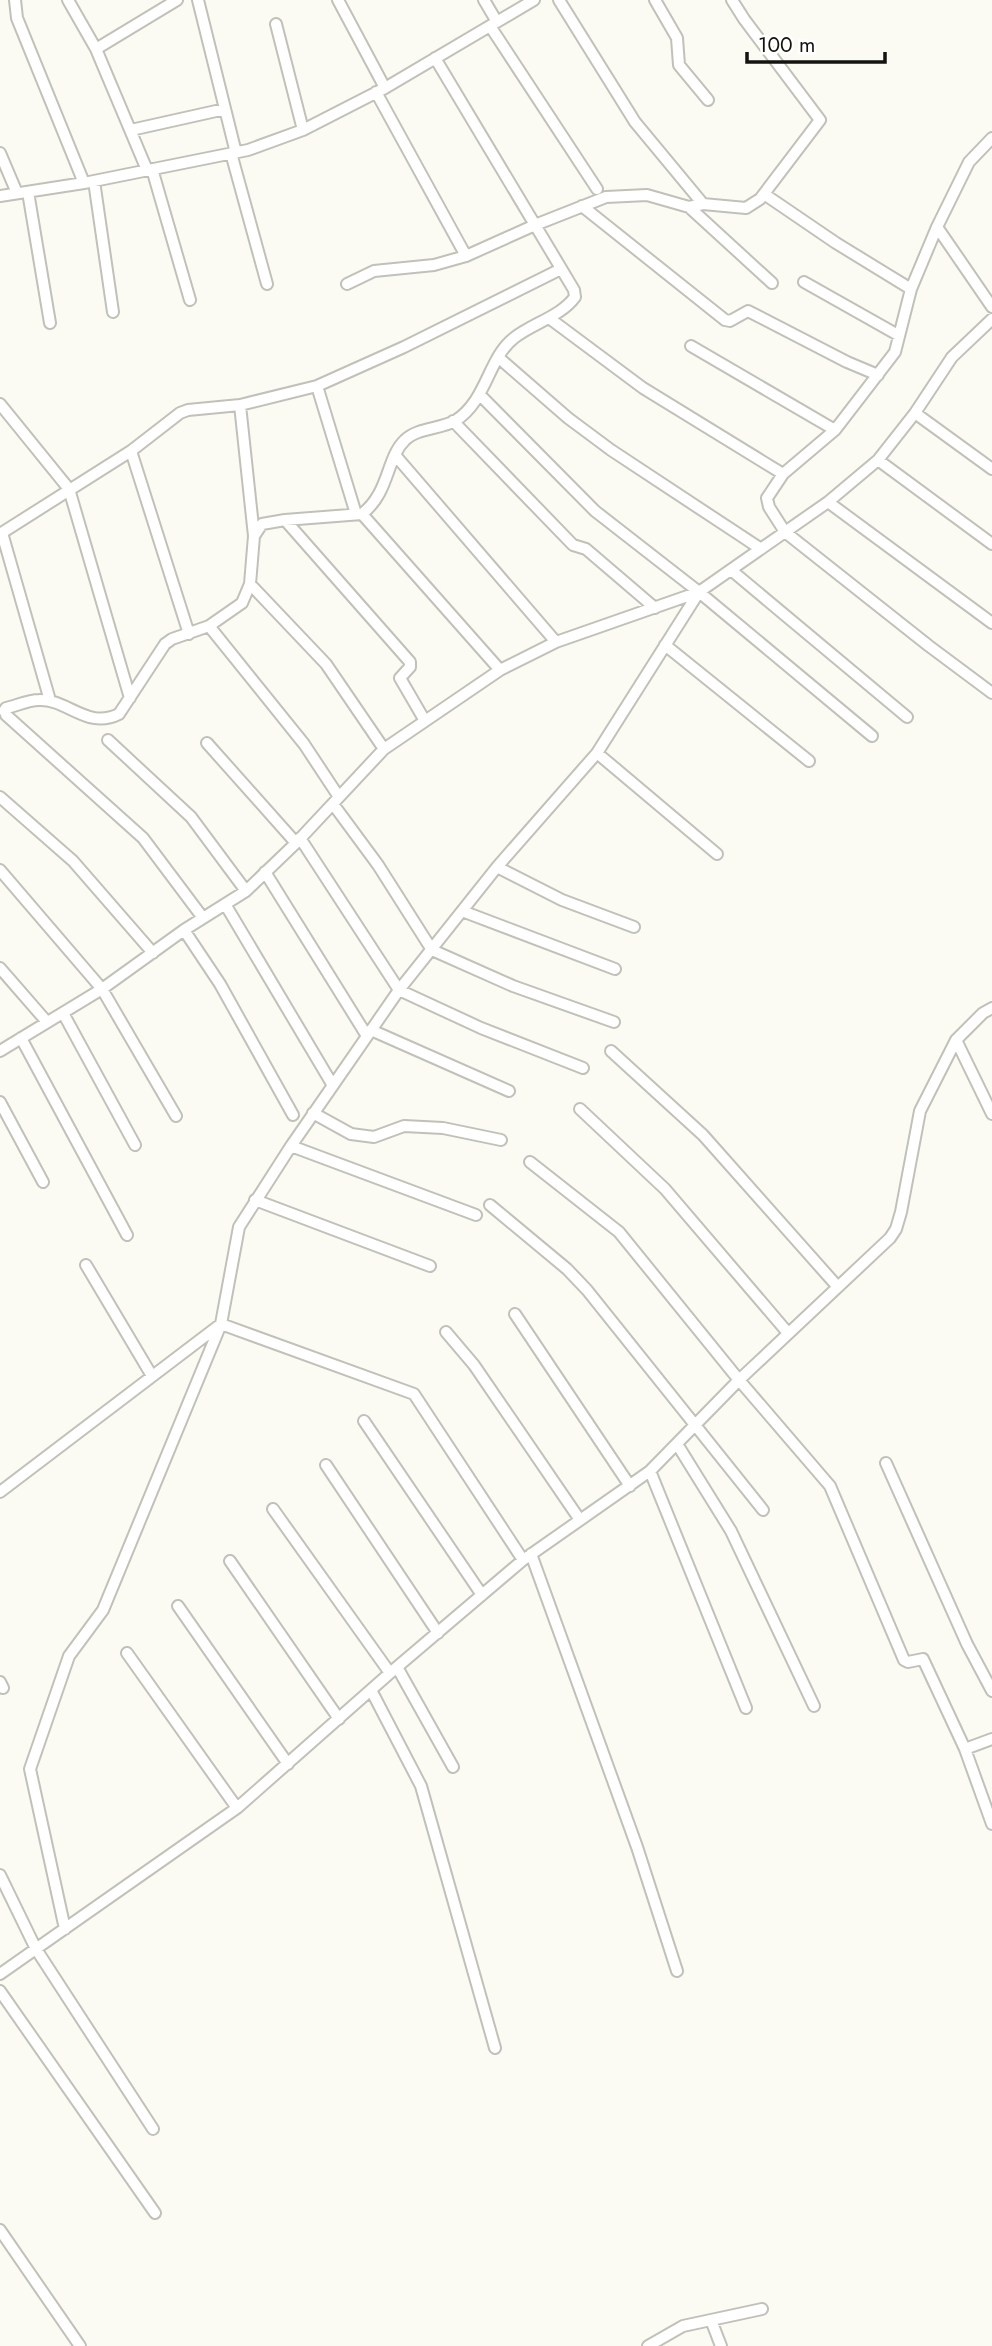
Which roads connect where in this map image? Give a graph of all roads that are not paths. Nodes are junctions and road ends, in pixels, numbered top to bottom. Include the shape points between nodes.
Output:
1 (15, 0) edge
2 (68, 0) edge
3 (177, 0) edge
4 (198, 0) edge
5 (338, 0) edge
6 (484, 0) edge
7 (534, 0) edge
8 (559, 0) edge
9 (655, 0) edge
10 (732, 0) edge
11 (276, 24) dead end
12 (494, 24) junction
13 (96, 49) junction
14 (435, 58) junction
15 (381, 90) junction
16 (708, 100) dead end
17 (225, 109) junction
18 (131, 130) junction
19 (303, 130) junction
20 (992, 138) edge
21 (0, 153) edge
22 (233, 153) junction
23 (150, 170) junction
24 (89, 182) junction
25 (597, 189) dead end
26 (23, 192) junction
27 (764, 194) junction
28 (0, 196) edge
29 (703, 204) junction
30 (582, 206) junction
31 (689, 207) junction
32 (535, 225) junction
33 (937, 227) junction
34 (466, 257) junction
35 (561, 269) junction
36 (804, 282) dead end
37 (772, 283) dead end
38 (267, 284) dead end
39 (347, 284) dead end
40 (911, 289) junction
41 (191, 300) dead end
42 (992, 307) edge
43 (113, 312) dead end
44 (549, 318) junction
45 (992, 318) edge
46 (50, 323) dead end
47 (898, 335) junction
48 (691, 346) dead end
49 (499, 358) junction
50 (878, 375) junction
51 (317, 386) junction
52 (480, 395) junction
53 (0, 404) edge
54 (240, 405) junction
55 (915, 413) junction
56 (453, 421) junction
57 (835, 430) junction
58 (131, 451) junction
59 (395, 455) junction
60 (878, 460) junction
61 (992, 469) edge
62 (783, 474) junction
63 (69, 489) junction
64 (828, 502) junction
65 (359, 514) junction
66 (285, 520) junction
67 (785, 532) junction
68 (1, 533) edge
69 (254, 536) junction
70 (992, 544) edge
71 (761, 549) junction
72 (731, 570) junction
73 (250, 584) junction
74 (699, 592) junction
75 (655, 608) junction
76 (992, 622) edge
77 (209, 626) junction
78 (189, 634) junction
79 (556, 642) junction
80 (665, 645) junction
81 (500, 670) junction
82 (992, 692) edge
83 (49, 697) dead end
84 (130, 698) junction
85 (907, 717) dead end
86 (425, 721) junction
87 (872, 736) dead end
88 (108, 740) dead end
89 (207, 743) dead end
90 (384, 749) junction
91 (597, 753) junction
92 (809, 761) dead end
93 (0, 796) edge
94 (336, 800) junction
95 (298, 841) junction
96 (717, 854) dead end
97 (497, 867) junction
98 (0, 870) edge
99 (265, 872) junction
100 (246, 891) junction
101 (225, 904) junction
102 (462, 911) junction
103 (203, 918) junction
104 (634, 927) dead end
105 (184, 930) junction
106 (432, 950) junction
107 (153, 953) junction
108 (0, 968) edge
109 (615, 969) dead end
110 (103, 989) junction
111 (399, 990) junction
112 (992, 1008) edge
113 (63, 1013) junction
114 (614, 1021) dead end
115 (47, 1022) junction
116 (369, 1033) junction
117 (21, 1038) junction
118 (956, 1040) junction
119 (0, 1051) edge
120 (611, 1051) dead end
121 (583, 1068) dead end
122 (332, 1084) junction
123 (509, 1091) dead end
124 (0, 1102) edge
125 (580, 1109) dead end
126 (313, 1113) junction
127 (992, 1114) edge
128 (293, 1115) dead end
129 (176, 1116) dead end
130 (501, 1140) dead end
131 (135, 1145) dead end
132 (291, 1146) junction
133 (530, 1162) dead end
134 (43, 1182) dead end
135 (255, 1200) junction
136 (490, 1205) dead end
137 (476, 1215) dead end
138 (127, 1235) dead end
139 (86, 1265) dead end
140 (430, 1266) dead end
141 (837, 1286) junction
142 (515, 1314) dead end
143 (221, 1324) junction
144 (446, 1332) dead end
145 (788, 1333) junction
146 (152, 1376) junction
147 (739, 1380) junction
148 (364, 1420) dead end
149 (695, 1424) junction
150 (677, 1444) junction
151 (886, 1463) dead end
152 (326, 1465) dead end
153 (650, 1471) junction
154 (629, 1486) junction
155 (0, 1492) edge
156 (273, 1509) dead end
157 (763, 1510) dead end
158 (580, 1520) junction
159 (527, 1557) junction
160 (230, 1561) dead end
161 (482, 1595) junction
162 (178, 1606) dead end
163 (438, 1633) junction
164 (127, 1653) dead end
165 (394, 1670) junction
166 (371, 1690) junction
167 (992, 1691) edge
168 (814, 1706) dead end
169 (746, 1707) dead end
170 (339, 1719) junction
171 (992, 1739) edge
172 (965, 1749) junction
173 (288, 1764) junction
174 (453, 1767) dead end
175 (237, 1808) junction
176 (992, 1824) edge
177 (0, 1875) edge
178 (65, 1929) junction
179 (36, 1950) junction
180 (677, 1971) dead end
181 (0, 1974) edge
182 (0, 1991) edge
183 (495, 2048) dead end
184 (153, 2129) dead end
185 (155, 2213) dead end
186 (0, 2230) edge
187 (762, 2309) dead end
188 (711, 2320) junction
189 (80, 2346) edge
190 (648, 2346) edge
191 (721, 2346) edge

1 - 24 street via 17,18
2 - 13 street
3 - 13 street
4 - 17 street
5 - 15 street
6 - 12 street
7 - 12 street
8 - 29 street via 635,122
9 - 16 street via 677,38 679,65
10 - 27 street via 820,120
11 - 19 street
12 - 14 street
12 - 25 street
13 - 18 street
14 - 15 street
14 - 32 street
15 - 19 street
15 - 34 street
17 - 18 street
17 - 22 street
18 - 23 street
19 - 22 street
20 - 33 street via 968,162
21 - 26 street
22 - 23 street
22 - 38 street
23 - 24 street
23 - 41 street
24 - 26 street
24 - 43 street
26 - 28 street
26 - 46 street
27 - 29 street via 746,208
27 - 40 street
29 - 31 street
30 - 31 street via 606,197 647,195
30 - 32 street
30 - 50 street via 725,320 748,311
31 - 37 street
32 - 34 street
32 - 35 street
33 - 40 street
33 - 42 street
34 - 39 street via 374,271
35 - 44 street via 575,296
35 - 51 street
36 - 47 street
40 - 47 street
44 - 49 street via 513,338
44 - 62 street via 643,388
45 - 55 street via 952,357
47 - 50 street via 895,352
48 - 57 street
49 - 52 street
49 - 71 street via 568,418
50 - 57 street
51 - 54 street
51 - 65 street
52 - 56 street
52 - 74 street via 595,511
53 - 63 street
54 - 58 street via 180,413
54 - 69 street
55 - 60 street
55 - 61 street
56 - 59 street via 408,437
56 - 75 street via 572,545 586,550
57 - 62 street
58 - 63 street
58 - 78 street
59 - 65 street via 385,486
59 - 79 street
60 - 64 street
60 - 70 street
62 - 67 street via 766,498
63 - 68 street
63 - 84 street
64 - 67 street
64 - 76 street
65 - 66 street
65 - 81 street
66 - 69 street via 262,524
66 - 86 street via 410,662 400,678
67 - 71 street
67 - 82 street
68 - 83 street
69 - 73 street
71 - 72 street
72 - 74 street
72 - 85 street
73 - 77 street via 242,603
73 - 90 street via 326,664
74 - 75 street
74 - 80 street
74 - 87 street
75 - 79 street
77 - 78 street
77 - 94 street via 304,744
78 - 84 street via 165,644
79 - 81 street
80 - 91 street
80 - 92 street
81 - 86 street
84 - 103 street via 119,714 109,719 95,719 39,700 6,708 5,713 143,838
86 - 90 street
88 - 100 street via 191,817
89 - 95 street
90 - 94 street
91 - 96 street
91 - 97 street
93 - 107 street via 73,860
94 - 95 street
94 - 106 street
95 - 99 street
95 - 111 street
97 - 102 street
97 - 104 street via 562,901
98 - 110 street
99 - 100 street
99 - 116 street
100 - 101 street
101 - 103 street
101 - 122 street
102 - 106 street
102 - 109 street
103 - 105 street
105 - 107 street
105 - 128 street via 220,984
106 - 111 street
106 - 114 street via 513,986
107 - 110 street
108 - 115 street
110 - 113 street
110 - 129 street
111 - 116 street
111 - 121 street
112 - 118 street
113 - 115 street
113 - 131 street
115 - 117 street
116 - 122 street
116 - 123 street
117 - 119 street
117 - 138 street
118 - 127 street
118 - 141 street via 920,1111 896,1229
120 - 141 street via 702,1135
122 - 126 street
124 - 134 street
125 - 145 street via 665,1189
126 - 130 street via 351,1135 374,1137 404,1126
126 - 132 street
132 - 135 street
132 - 137 street
133 - 147 street via 620,1232
135 - 140 street
135 - 143 street via 239,1227
136 - 149 street via 581,1283
139 - 146 street
141 - 145 street
142 - 154 street
143 - 146 street
143 - 159 street via 414,1394
143 - 178 street via 103,1609 69,1656 30,1769
144 - 158 street via 474,1365
145 - 147 street
146 - 155 street
147 - 149 street
147 - 172 street via 830,1486 904,1660 923,1659
148 - 161 street
149 - 150 street
149 - 157 street
150 - 153 street
150 - 168 street via 731,1531
151 - 167 street
152 - 163 street
153 - 154 street
153 - 169 street
154 - 158 street
156 - 165 street
158 - 159 street
159 - 161 street
159 - 180 street via 637,1847
160 - 170 street
161 - 163 street
162 - 173 street
163 - 165 street
164 - 175 street
165 - 166 street
165 - 174 street
166 - 170 street
166 - 183 street via 421,1786
170 - 173 street
171 - 172 street
172 - 176 street
173 - 175 street
175 - 178 street
177 - 179 street
178 - 179 street
179 - 181 street
179 - 184 street
182 - 185 street
186 - 189 street
187 - 188 street
188 - 190 street via 683,2326
188 - 191 street

